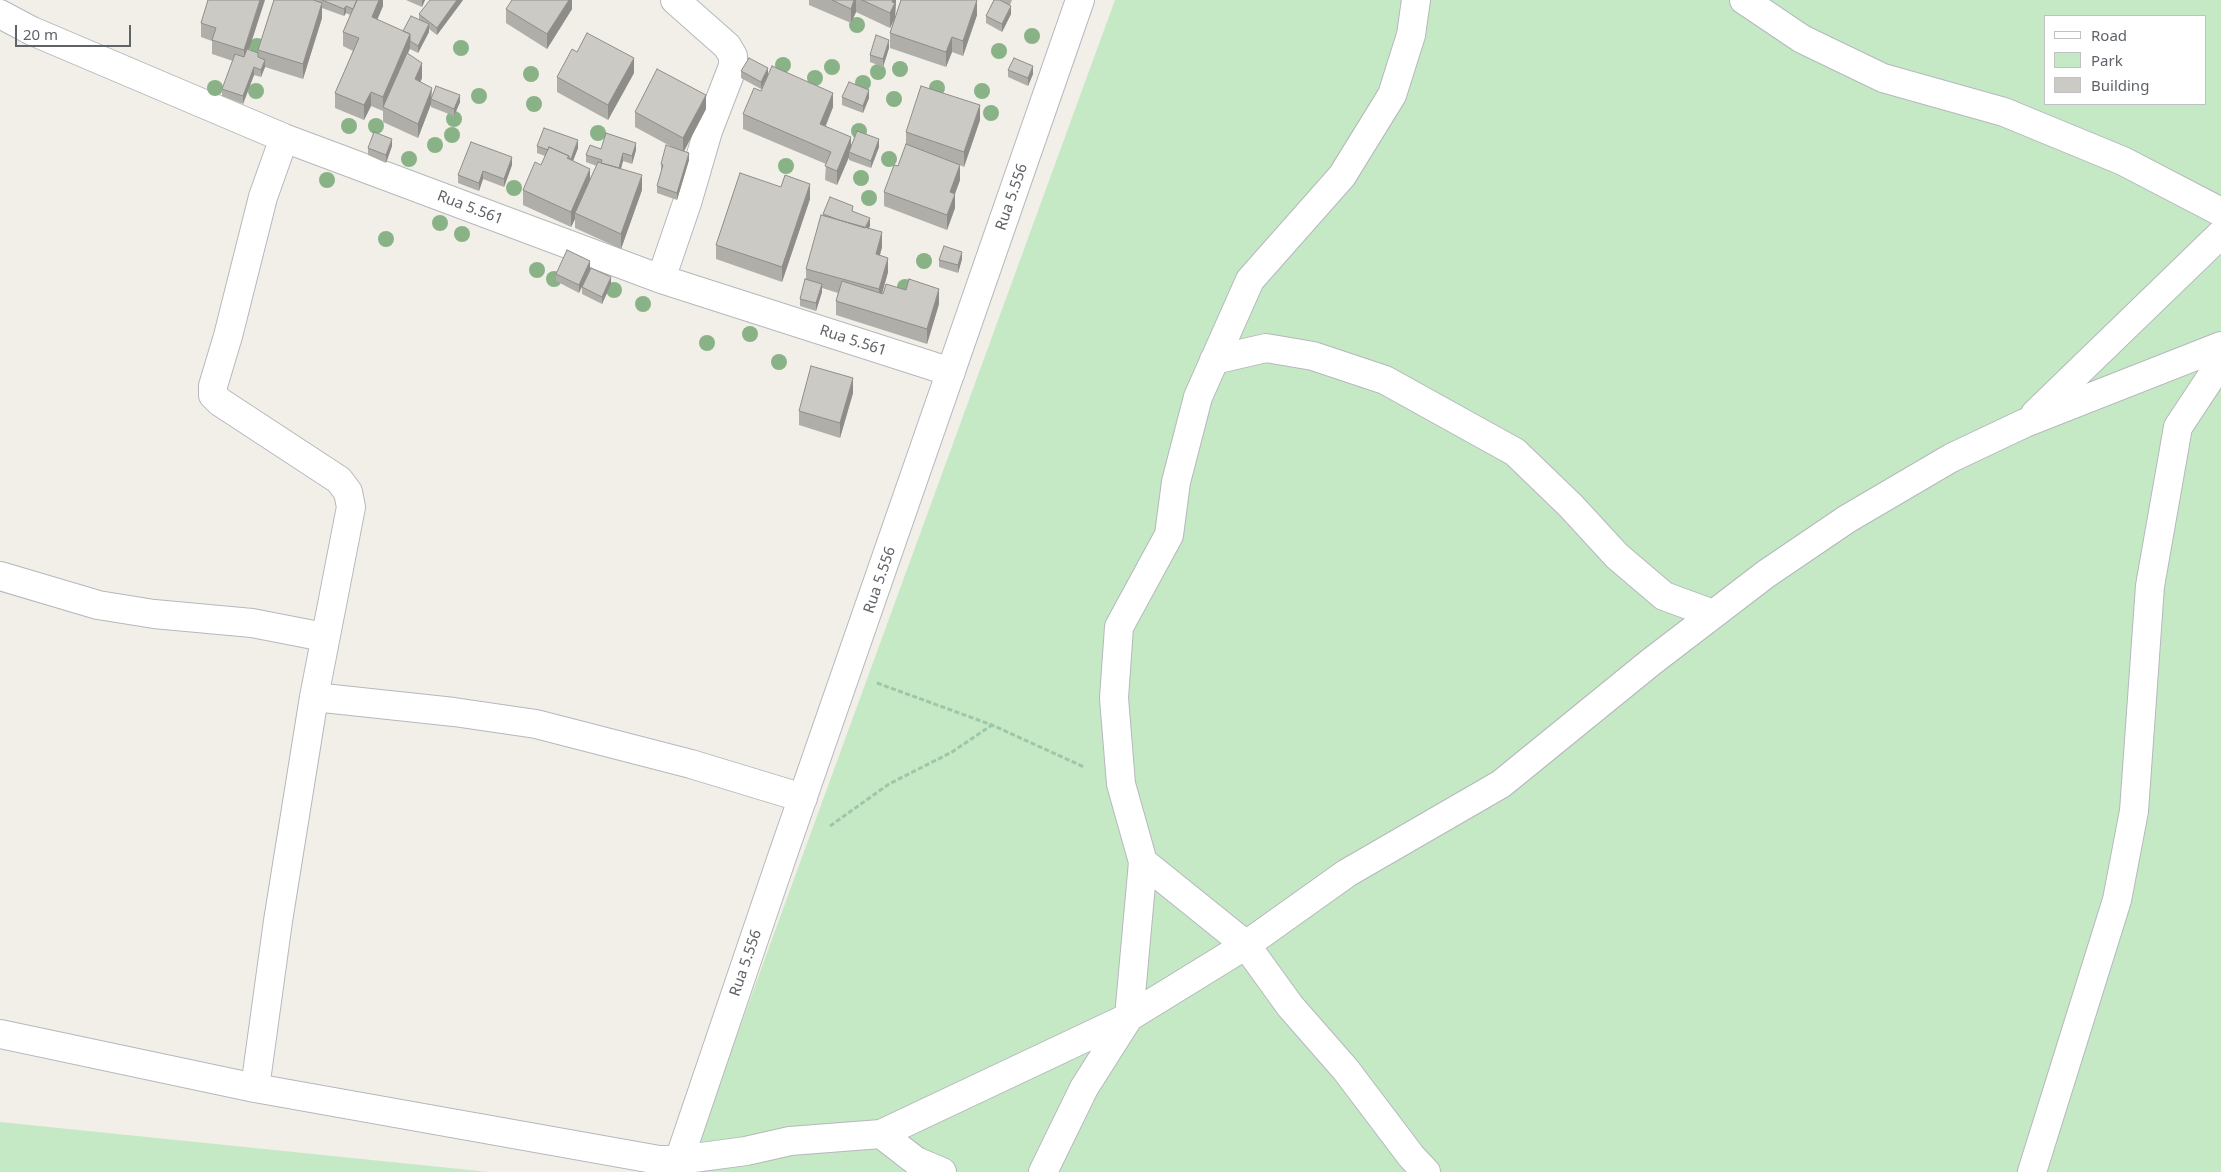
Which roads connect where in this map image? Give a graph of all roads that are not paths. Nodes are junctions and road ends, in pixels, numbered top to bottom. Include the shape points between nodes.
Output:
1 (676, 0) edge
2 (1080, 0) edge
3 (1416, 0) edge
4 (1744, 0) edge
5 (0, 14) edge
6 (284, 138) junction
7 (2221, 212) edge
8 (2221, 234) edge
9 (661, 279) junction
10 (2221, 346) edge
11 (1214, 360) junction
12 (2221, 362) edge
13 (952, 372) junction
14 (2025, 423) junction
15 (0, 576) edge
16 (1713, 614) junction
17 (324, 637) junction
18 (314, 697) junction
19 (803, 798) junction
20 (1143, 862) junction
21 (1246, 945) junction
22 (1129, 1017) junction
23 (0, 1034) edge
24 (255, 1088) junction
25 (881, 1134) junction
26 (679, 1160) junction
27 (942, 1172) edge
28 (1043, 1172) edge
29 (1426, 1172) edge
30 (2032, 1172) edge

1 - 9 street via 727,46 733,56
2 - 13 street, Rua 5.556
3 - 11 street via 1411,35 1392,95 1342,176 1250,280
4 - 7 street via 1802,39 1883,78 2004,112 2123,161
5 - 6 street, Rua 5.561 via 32,31
6 - 9 street, Rua 5.561
6 - 17 street via 263,197 213,386 214,395 220,402 339,480 348,492 350,507
8 - 14 street
9 - 13 street, Rua 5.561
10 - 14 street
11 - 16 street via 1266,348 1313,356 1385,380 1515,452 1618,556 1664,596
11 - 20 street via 1198,396 1176,482 1168,535 1119,627 1114,698 1121,784
12 - 30 street via 2178,427 2150,586 2134,811 2117,900
13 - 19 street, Rua 5.556
14 - 16 street via 1951,458 1847,519
15 - 17 street via 98,605 252,623
16 - 21 street via 1501,784 1347,873
17 - 18 street
18 - 19 street via 536,724 691,764
18 - 24 street
19 - 26 street, Rua 5.556
20 - 21 street
20 - 22 street
21 - 22 street
21 - 29 street via 1290,1006 1346,1070
22 - 25 street
22 - 28 street via 1084,1088
23 - 24 street
24 - 26 street via 649,1159
25 - 26 street via 790,1141
25 - 27 street via 916,1161

